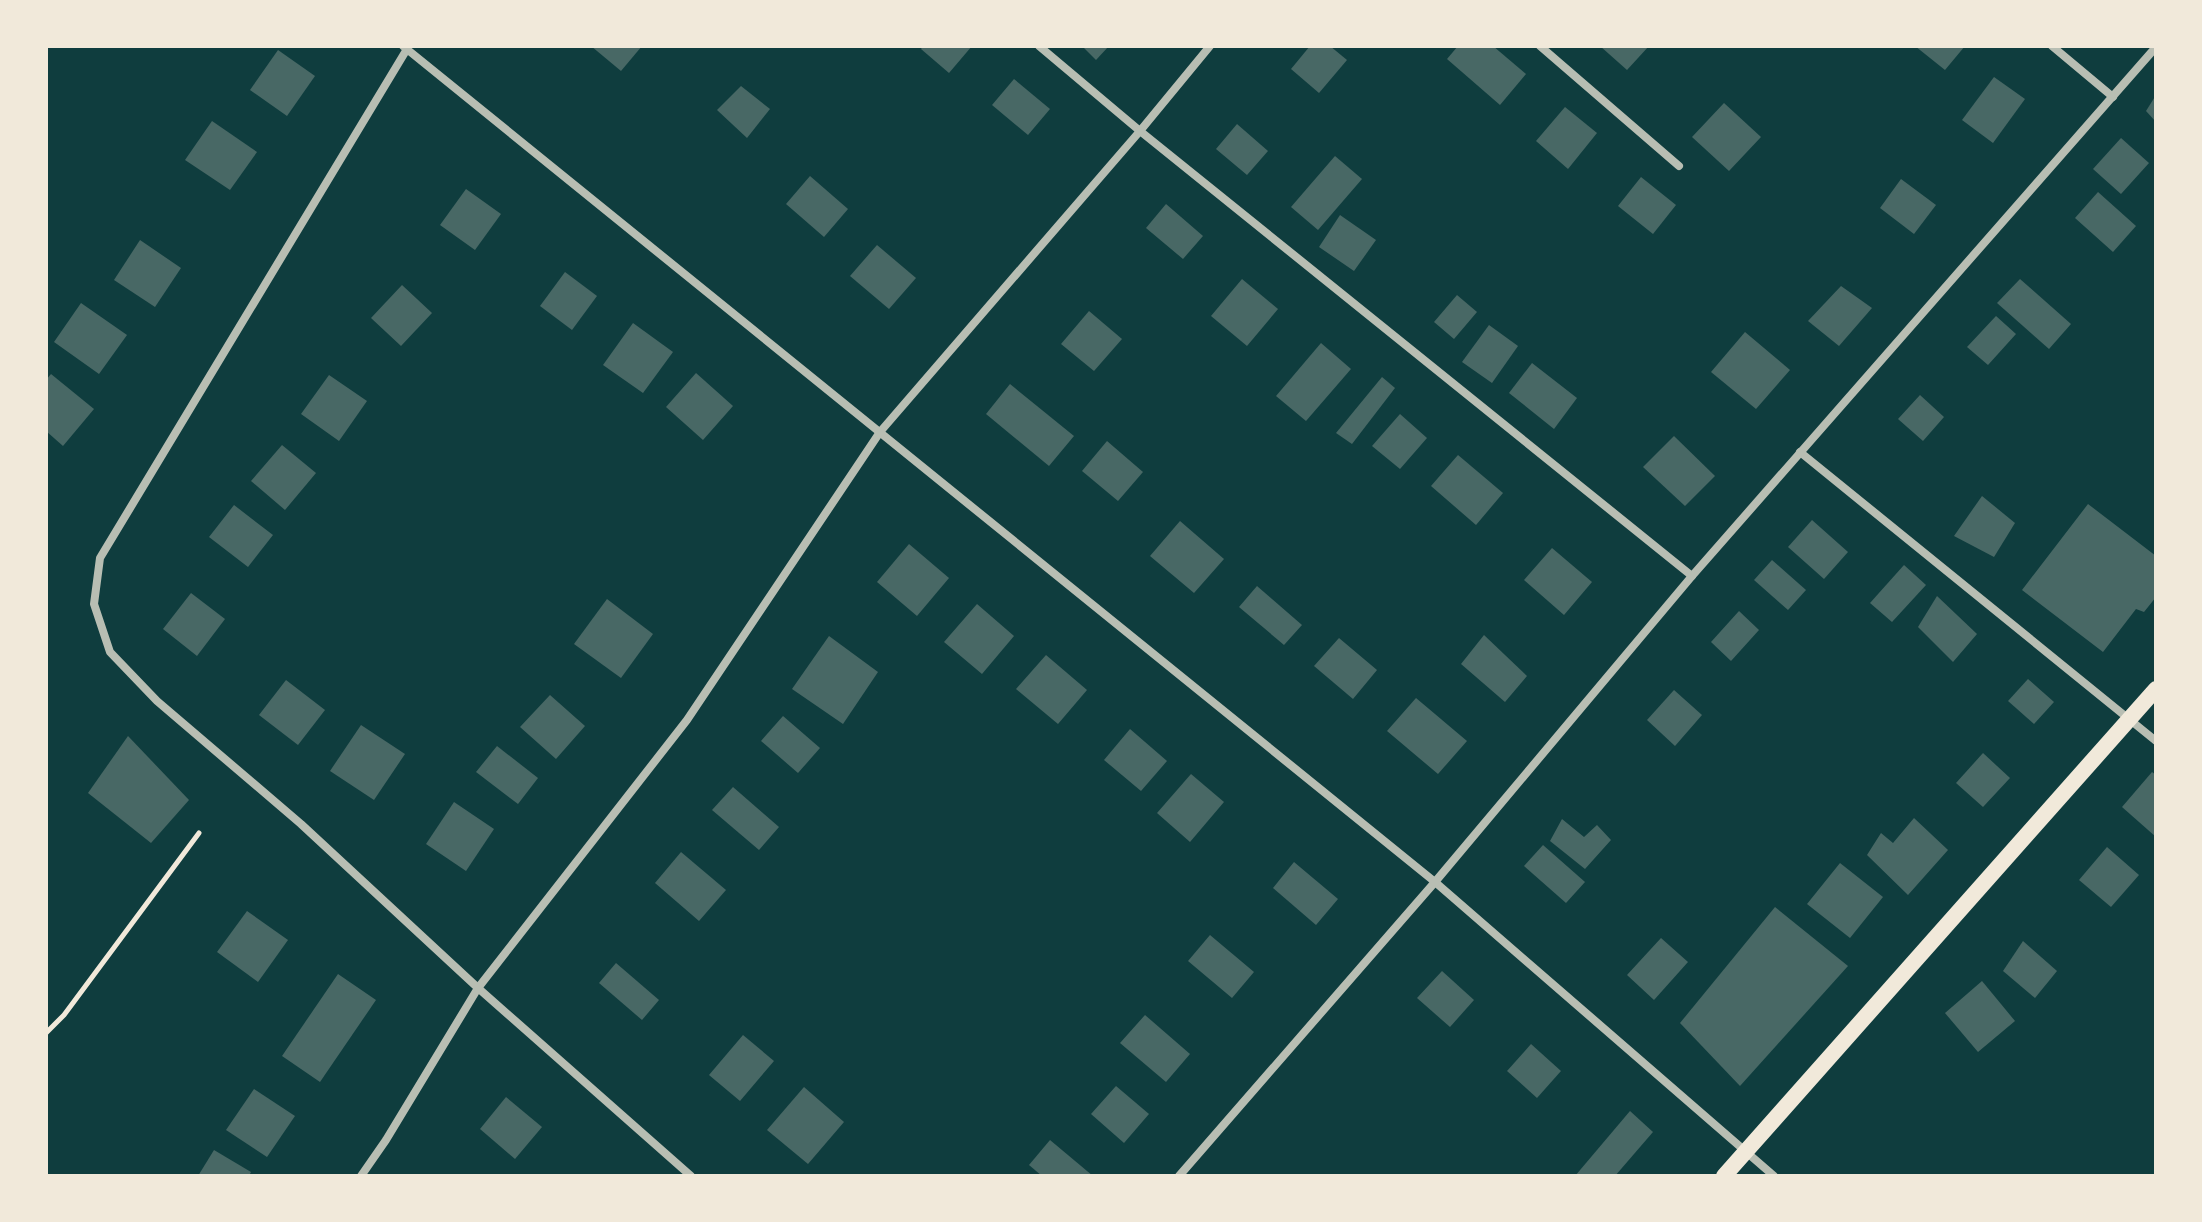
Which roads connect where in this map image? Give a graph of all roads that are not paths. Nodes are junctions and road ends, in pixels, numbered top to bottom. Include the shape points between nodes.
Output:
1 (1039, 46) edge
2 (1210, 46) edge
3 (1540, 46) edge
4 (2052, 46) edge
5 (2156, 47) edge
6 (405, 48) edge
7 (2113, 97) junction
8 (1140, 131) junction
9 (1679, 166) dead end
10 (880, 432) junction
11 (1800, 452) junction
12 (1692, 576) junction
13 (2156, 689) edge
14 (2129, 720) junction
15 (2156, 741) edge
16 (1435, 882) junction
17 (478, 988) junction
18 (1746, 1152) junction
19 (361, 1176) edge
20 (691, 1176) edge
21 (1179, 1176) edge
22 (1724, 1176) edge
23 (1774, 1176) edge

1 - 8 street
2 - 8 street
3 - 9 street
4 - 7 street
5 - 7 street
6 - 10 street
6 - 17 street via 100,558 94,604 110,652 157,701 301,824
7 - 11 street
8 - 10 street
8 - 12 street
10 - 16 street
10 - 17 street via 687,720
11 - 12 street
11 - 14 street
12 - 16 street
13 - 14 main road
14 - 15 street
14 - 18 main road
16 - 18 street
16 - 21 street
17 - 19 street
17 - 20 street
18 - 22 main road
18 - 23 street

